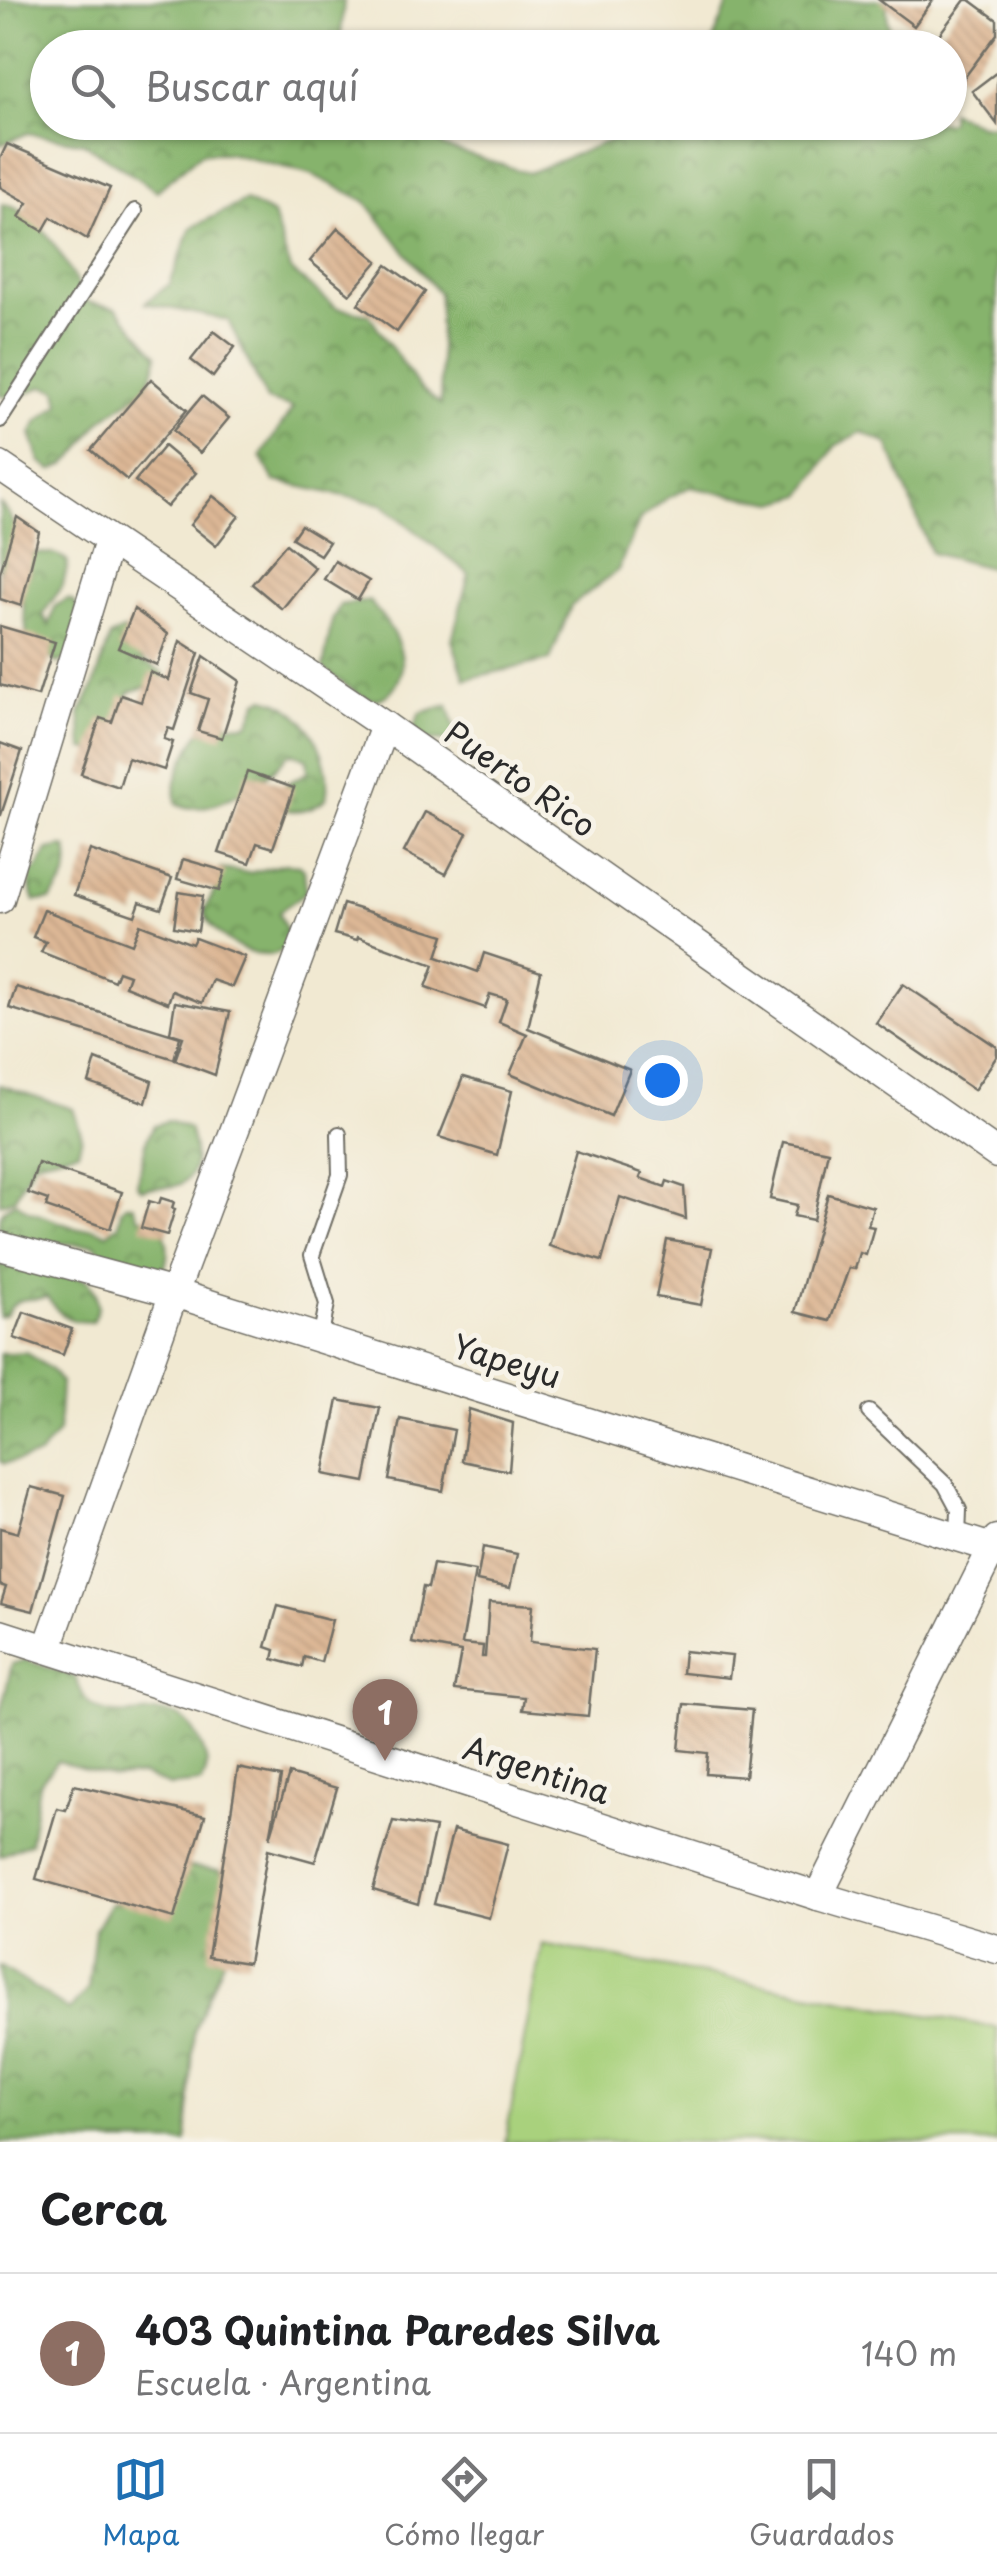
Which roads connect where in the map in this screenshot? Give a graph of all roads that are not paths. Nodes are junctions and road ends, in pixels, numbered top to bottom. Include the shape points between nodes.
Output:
1 (136, 211) dead end
2 (0, 420) edge
3 (0, 466) edge
4 (109, 541) junction
5 (385, 726) junction
6 (0, 899) edge
7 (339, 1134) dead end
8 (997, 1154) edge
9 (0, 1246) edge
10 (174, 1293) junction
11 (320, 1338) junction
12 (870, 1412) dead end
13 (958, 1537) junction
14 (994, 1543) edge
15 (0, 1634) edge
16 (48, 1647) junction
17 (818, 1896) junction
18 (997, 1949) edge

1 - 2 lane
3 - 4 street, Puerto Rico
4 - 5 street, Puerto Rico
4 - 6 street
5 - 8 street, Puerto Rico
5 - 10 street
7 - 11 lane via 340,1175 312,1255 327,1304
9 - 10 street, Yapeyu
10 - 11 street, Yapeyu
10 - 16 street
11 - 13 street, Yapeyu
12 - 13 lane via 945,1484 958,1510
13 - 14 street, Yapeyu
14 - 17 street
15 - 16 street, Argentina
16 - 17 street, Argentina
17 - 18 street, Argentina

